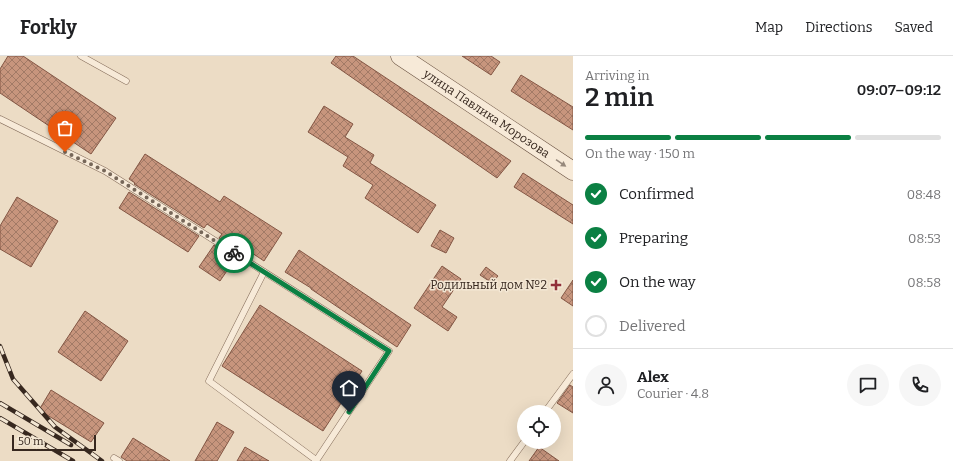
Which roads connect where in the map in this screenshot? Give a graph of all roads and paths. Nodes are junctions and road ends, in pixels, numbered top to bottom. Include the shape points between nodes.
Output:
1 (81, 56) edge
2 (400, 56) edge
3 (126, 81) dead end
4 (0, 119) edge
5 (573, 171) edge
6 (264, 272) junction
7 (573, 374) edge
8 (550, 405) edge
9 (519, 449) edge
10 (316, 461) edge
11 (510, 461) edge

1 - 3 lane
2 -> 5 street, улица Павлика Морозова
4 - 6 lane via 105,171
6 - 10 lane via 209,381
6 - 10 lane via 389,351
7 - 8 lane
9 - 11 lane

